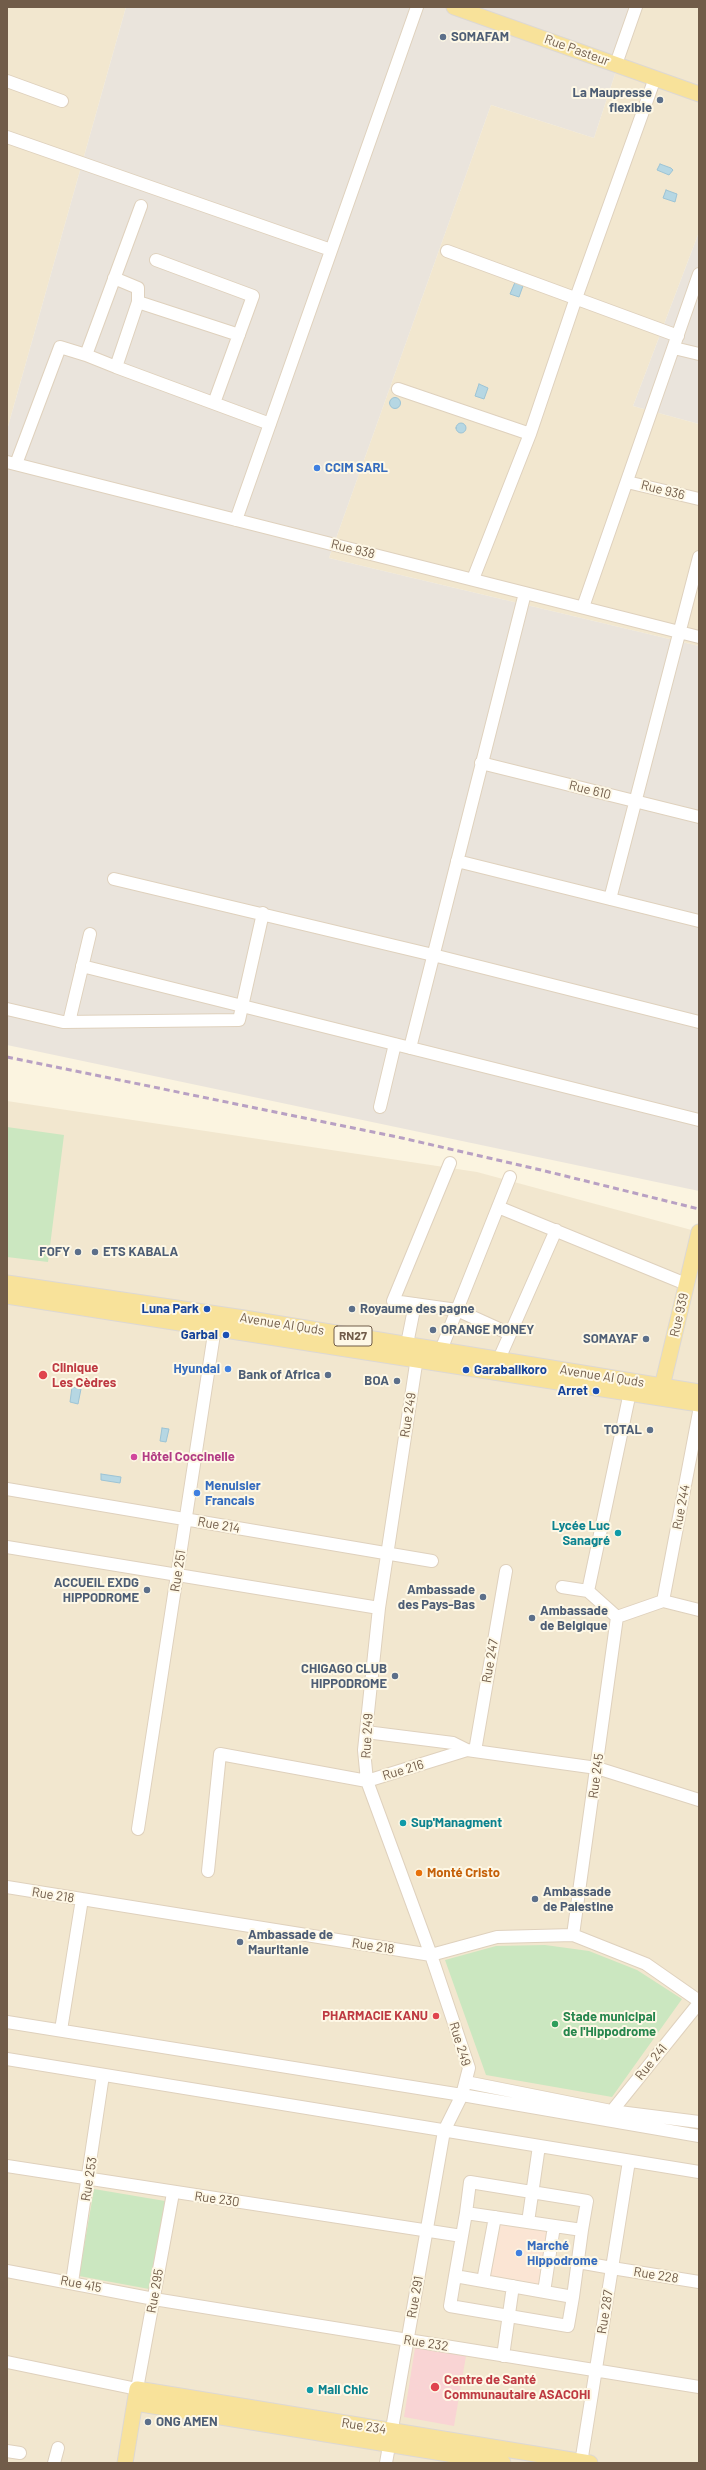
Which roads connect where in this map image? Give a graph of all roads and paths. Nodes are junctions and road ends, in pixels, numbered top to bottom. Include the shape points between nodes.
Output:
1 (417, 7) edge
2 (454, 7) edge
3 (636, 7) edge
4 (616, 64) junction
5 (655, 78) junction
6 (7, 81) edge
7 (699, 94) edge
8 (62, 101) dead end
9 (7, 137) edge
10 (141, 206) dead end
11 (331, 250) junction
12 (447, 250) dead end
13 (156, 260) dead end
14 (699, 274) edge
15 (114, 278) junction
16 (576, 298) junction
17 (138, 302) junction
18 (239, 335) junction
19 (678, 336) junction
20 (674, 348) junction
21 (699, 354) edge
22 (86, 355) junction
23 (116, 367) junction
24 (398, 389) dead end
25 (214, 403) junction
26 (270, 424) junction
27 (530, 434) junction
28 (12, 463) edge
29 (627, 482) junction
30 (699, 499) edge
31 (236, 520) junction
32 (699, 557) edge
33 (473, 579) junction
34 (525, 593) junction
35 (583, 607) junction
36 (680, 632) junction
37 (699, 637) edge
38 (481, 763) junction
39 (635, 801) junction
40 (699, 817) edge
41 (457, 862) junction
42 (114, 879) dead end
43 (610, 899) junction
44 (263, 913) junction
45 (699, 921) edge
46 (90, 934) dead end
47 (433, 955) junction
48 (82, 966) junction
49 (242, 1006) junction
50 (7, 1009) edge
51 (69, 1022) junction
52 (699, 1022) edge
53 (395, 1044) junction
54 (410, 1048) junction
55 (380, 1107) dead end
56 (699, 1120) edge
57 (450, 1163) dead end
58 (510, 1177) dead end
59 (498, 1207) junction
60 (556, 1230) junction
61 (699, 1232) edge
62 (7, 1283) edge
63 (686, 1284) junction
64 (7, 1296) edge
65 (415, 1304) junction
66 (457, 1310) junction
67 (216, 1321) junction
68 (510, 1334) junction
69 (414, 1350) junction
70 (441, 1350) junction
71 (500, 1359) junction
72 (661, 1391) junction
73 (630, 1392) junction
74 (699, 1392) edge
75 (699, 1404) edge
76 (699, 1412) edge
77 (7, 1488) edge
78 (186, 1519) junction
79 (7, 1547) edge
80 (387, 1553) junction
81 (432, 1561) dead end
82 (506, 1571) dead end
83 (177, 1575) junction
84 (562, 1587) dead end
85 (588, 1591) junction
86 (662, 1601) junction
87 (379, 1608) junction
88 (699, 1610) edge
89 (617, 1617) junction
90 (366, 1732) junction
91 (471, 1751) junction
92 (597, 1768) junction
93 (367, 1781) junction
94 (699, 1800) edge
95 (138, 1829) dead end
96 (208, 1871) dead end
97 (7, 1887) edge
98 (82, 1899) junction
99 (572, 1935) junction
100 (432, 1955) junction
101 (699, 2002) edge
102 (7, 2022) edge
103 (61, 2030) junction
104 (7, 2059) edge
105 (104, 2075) junction
106 (466, 2082) junction
107 (462, 2095) junction
108 (608, 2116) junction
109 (699, 2122) edge
110 (444, 2131) junction
111 (699, 2136) edge
112 (539, 2146) junction
113 (629, 2161) junction
114 (7, 2166) edge
115 (699, 2172) edge
116 (89, 2179) junction
117 (532, 2192) junction
118 (173, 2193) junction
119 (466, 2213) junction
120 (495, 2217) junction
121 (528, 2222) junction
122 (554, 2226) junction
123 (427, 2230) junction
124 (582, 2230) junction
125 (462, 2236) junction
126 (578, 2262) junction
127 (612, 2268) junction
128 (7, 2271) edge
129 (455, 2276) junction
130 (483, 2281) junction
131 (72, 2282) junction
132 (699, 2282) edge
133 (513, 2286) junction
134 (544, 2292) junction
135 (572, 2297) junction
136 (154, 2299) junction
137 (509, 2316) junction
138 (408, 2340) junction
139 (503, 2356) junction
140 (7, 2362) edge
141 (596, 2371) junction
142 (699, 2388) edge
143 (136, 2396) junction
144 (391, 2438) junction
145 (58, 2448) dead end
146 (7, 2451) edge
147 (20, 2453) dead end
148 (54, 2463) edge
149 (125, 2463) edge
150 (386, 2463) edge
151 (503, 2463) edge
152 (584, 2463) edge

1 - 11 street
2 - 4 main road, Rue Pasteur
3 - 4 street
4 - 5 main road, Rue Pasteur
5 - 7 main road, Rue Pasteur
5 - 16 street
6 - 8 street
9 - 11 street
10 - 15 street
11 - 26 street
12 - 16 street
13 - 18 street via 254,296
14 - 19 street
15 - 17 street via 138,288
15 - 22 street
16 - 19 street
16 - 27 street
17 - 18 street
17 - 23 street
18 - 25 street
19 - 20 street
20 - 21 street
20 - 29 street
22 - 23 street
22 - 28 street via 60,347
23 - 25 street
24 - 27 street
25 - 26 street
26 - 31 street
27 - 33 street
28 - 31 street, Rue 938
29 - 30 street, Rue 936
29 - 35 street
31 - 33 street, Rue 938
32 - 36 street
33 - 34 street, Rue 938
34 - 35 street, Rue 938
34 - 38 street
35 - 36 street, Rue 938
36 - 37 street, Rue 938
36 - 39 street
38 - 39 street, Rue 610
38 - 41 street
39 - 40 street, Rue 610
39 - 43 street
41 - 43 street
41 - 47 street
42 - 44 street
43 - 45 street
44 - 47 street
44 - 49 street
46 - 48 street
47 - 52 street
47 - 54 street
48 - 49 street
48 - 51 street
49 - 51 street via 239,1020
49 - 53 street
50 - 51 street
53 - 54 street
53 - 55 street
54 - 56 street
57 - 65 street via 393,1301
58 - 59 street
59 - 60 street
59 - 66 street
60 - 63 street
60 - 68 street
61 - 63 main road, Rue 939
62 - 67 main road, Avenue Al Quds / RN27
63 - 72 main road, Rue 939
64 - 67 main road, Avenue Al Quds / RN27
65 - 66 street
65 - 69 street, Rue 249
66 - 68 street
66 - 70 street
67 - 69 main road, Avenue Al Quds / RN27
67 - 78 street, Rue 251
68 - 71 street
69 - 70 main road, Avenue Al Quds / RN27
69 - 73 main road, Avenue Al Quds / RN27
69 - 80 street, Rue 249
70 - 71 main road, Avenue Al Quds / RN27
71 - 72 main road, Avenue Al Quds / RN27
72 - 73 main road, Avenue Al Quds / RN27
72 - 74 main road, Avenue Al Quds / RN27
72 - 75 main road, Avenue Al Quds / RN27
73 - 85 street
76 - 86 street, Rue 244
77 - 78 street, Rue 214
78 - 80 street, Rue 214
78 - 83 street, Rue 251
79 - 83 street
80 - 81 street, Rue 214
80 - 87 street, Rue 249
82 - 91 street, Rue 247
83 - 87 street
83 - 95 street, Rue 251
84 - 85 street
85 - 89 street
86 - 88 street
86 - 89 street
87 - 90 street, Rue 249
89 - 92 street, Rue 245
90 - 91 street via 453,1744
90 - 93 street, Rue 249 via 364,1750
91 - 92 street, Rue 216
91 - 93 street, Rue 216
92 - 94 street, Rue 216
92 - 99 street, Rue 245
93 - 96 street, Rue 216 via 220,1754
93 - 100 street, Rue 249
97 - 98 street, Rue 218
98 - 100 street, Rue 218
98 - 103 street
99 - 100 street, Rue 218 via 497,1937
99 - 101 street, Rue 218 via 646,1964
100 - 106 street, Rue 249 via 469,2068
101 - 108 street, Rue 241
102 - 103 street
103 - 107 street
104 - 105 street
105 - 110 street
105 - 116 street, Rue 253
106 - 107 street, Rue 249
106 - 108 street
107 - 108 street
107 - 110 street, Rue 249
108 - 109 street
108 - 111 street
110 - 112 street
110 - 123 street, Rue 291
112 - 113 street
112 - 117 street
113 - 115 street
113 - 127 street, Rue 287
114 - 116 street, Rue 230
116 - 118 street, Rue 230
116 - 131 street, Rue 253
117 - 119 street via 470,2182
117 - 121 street
117 - 124 street via 587,2201
118 - 123 street, Rue 230
118 - 136 street, Rue 295
119 - 120 street
119 - 125 street
120 - 121 street
120 - 130 street
121 - 122 street
122 - 124 street
122 - 134 street
123 - 125 street, Rue 230
123 - 138 street, Rue 291
124 - 126 street
125 - 129 street
126 - 127 street, Rue 228
126 - 135 street
127 - 132 street, Rue 228
127 - 141 street, Rue 287
128 - 131 street, Rue 415
129 - 130 street
129 - 137 street via 450,2306
130 - 133 street
131 - 136 street, Rue 415
133 - 134 street
133 - 137 street
134 - 135 street
135 - 137 street via 568,2326
136 - 138 street, Rue 232
136 - 143 street, Rue 295
137 - 139 street
138 - 139 street, Rue 232
138 - 144 street, Rue 291
139 - 141 street, Rue 232
140 - 143 street
141 - 142 street, Rue 232
141 - 152 street, Rue 287
143 - 144 main road, Rue 234
143 - 149 main road
144 - 150 street, Rue 291
144 - 151 main road, Rue 234
144 - 152 main road, Rue 234
145 - 148 street
146 - 147 street

